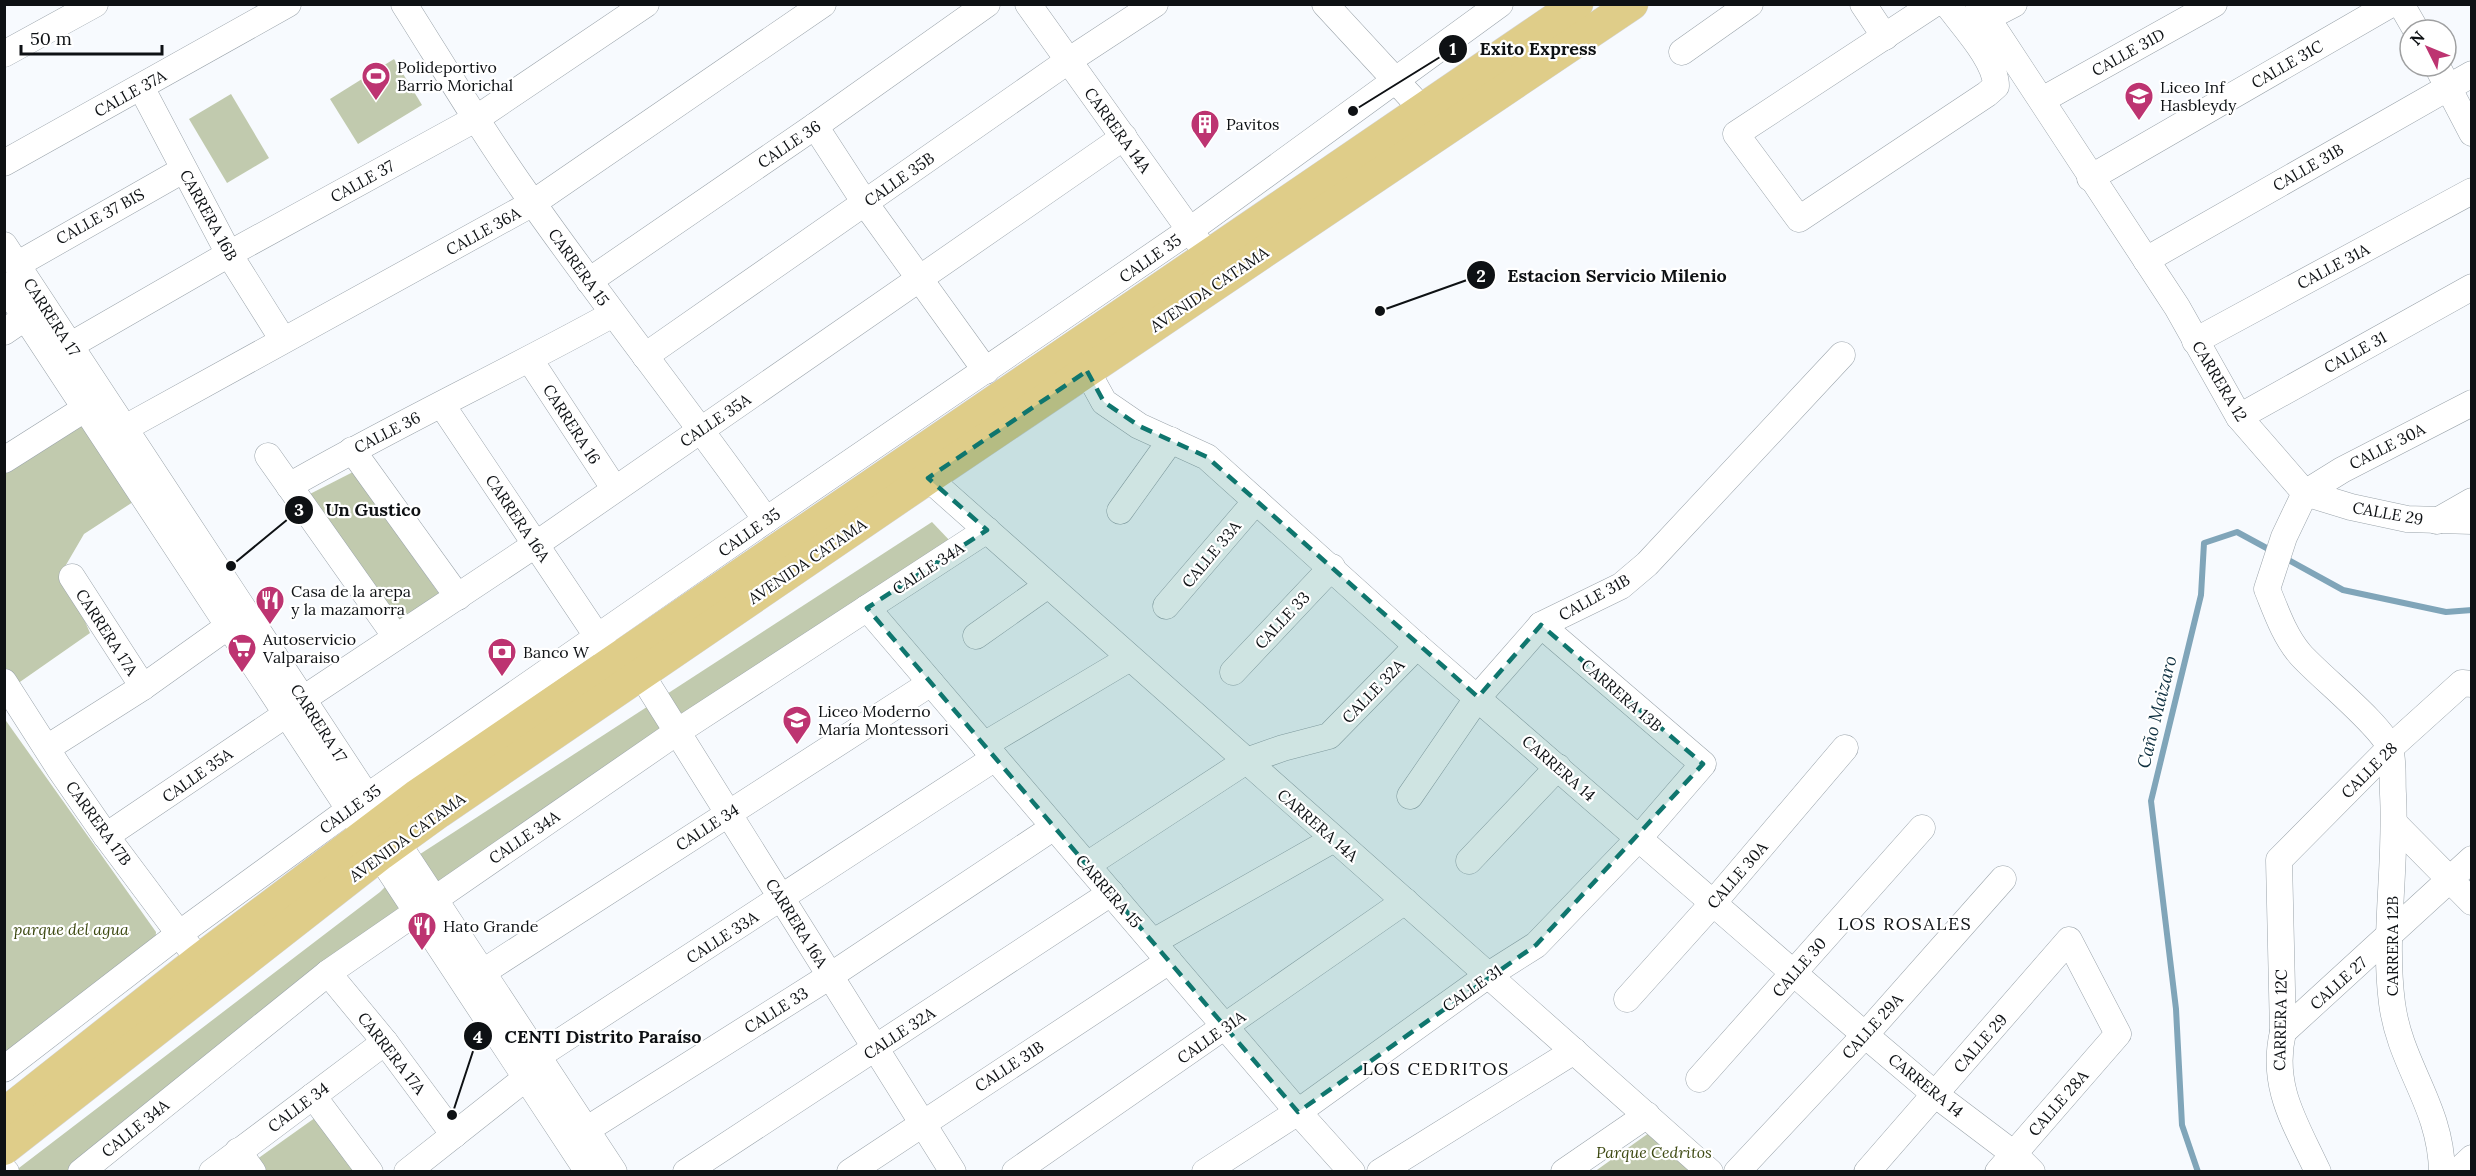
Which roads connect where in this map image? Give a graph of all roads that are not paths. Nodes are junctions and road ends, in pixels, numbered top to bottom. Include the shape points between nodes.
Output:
1 (95, 4) edge
2 (288, 4) edge
3 (404, 4) edge
4 (646, 4) edge
5 (822, 4) edge
6 (987, 4) edge
7 (1028, 4) edge
8 (1155, 4) edge
9 (1325, 4) edge
10 (1500, 4) edge
11 (1577, 4) edge
12 (1632, 4) edge
13 (1750, 4) edge
14 (1863, 4) edge
15 (1934, 4) edge
16 (1947, 4) edge
17 (2014, 4) edge
18 (2214, 4) edge
19 (2391, 4) edge
20 (2401, 4) edge
21 (1983, 11) edge
22 (2409, 18) edge
23 (1885, 37) junction
24 (1682, 52) dead end
25 (4, 54) edge
26 (1068, 61) junction
27 (2440, 78) edge
28 (2444, 78) edge
29 (1396, 80) junction
30 (141, 87) junction
31 (2042, 100) junction
32 (1422, 109) junction
33 (477, 118) junction
34 (815, 126) junction
35 (2472, 133) edge
36 (1124, 137) junction
37 (4, 163) edge
38 (183, 170) junction
39 (2090, 178) junction
40 (2472, 191) edge
41 (533, 203) junction
42 (865, 203) junction
43 (1190, 230) junction
44 (229, 254) junction
45 (1209, 255) junction
46 (2146, 260) junction
47 (9, 265) edge
48 (589, 281) junction
49 (920, 281) junction
50 (2472, 287) edge
51 (613, 314) junction
52 (26, 317) junction
53 (4, 332) edge
54 (283, 340) junction
55 (2195, 341) junction
56 (70, 345) junction
57 (1842, 355) dead end
58 (645, 356) junction
59 (530, 360) junction
60 (986, 371) junction
61 (1087, 371) junction
62 (2472, 403) edge
63 (442, 405) junction
64 (86, 408) junction
65 (2239, 417) junction
66 (125, 428) junction
67 (702, 429) junction
68 (1172, 440) junction
69 (352, 450) junction
70 (268, 456) dead end
71 (4, 460) edge
72 (928, 478) junction
73 (289, 486) junction
74 (615, 488) junction
75 (1256, 501) junction
76 (2472, 501) edge
77 (2300, 504) junction
78 (1120, 511) dead end
79 (766, 520) junction
80 (2437, 521) junction
81 (2472, 521) edge
82 (987, 530) junction
83 (535, 545) junction
84 (1332, 567) junction
85 (72, 578) dead end
86 (1048, 585) junction
87 (458, 597) junction
88 (1166, 606) dead end
89 (867, 608) junction
90 (1541, 625) junction
91 (230, 626) junction
92 (976, 636) dead end
93 (396, 637) junction
94 (1417, 646) junction
95 (617, 658) junction
96 (1130, 658) junction
97 (1233, 672) dead end
98 (4, 682) edge
99 (931, 683) junction
100 (2467, 683) edge
101 (143, 687) junction
102 (1478, 697) junction
103 (295, 706) junction
104 (677, 732) junction
105 (47, 748) junction
106 (1845, 748) dead end
107 (2390, 748) junction
108 (990, 752) junction
109 (1246, 761) junction
110 (1703, 764) joint
111 (1558, 767) junction
112 (1410, 796) dead end
113 (728, 814) junction
114 (2394, 824) junction
115 (375, 826) junction
116 (1054, 827) junction
117 (1922, 828) dead end
118 (106, 836) junction
119 (1639, 837) junction
120 (1334, 839) junction
121 (2472, 859) edge
122 (2280, 860) joint
123 (1469, 861) dead end
124 (1087, 866) junction
125 (2003, 879) dead end
126 (2450, 881) junction
127 (1111, 893) junction
128 (781, 898) junction
129 (1405, 901) junction
130 (1714, 902) junction
131 (2472, 902) edge
132 (426, 904) junction
133 (179, 934) junction
134 (2390, 936) junction
135 (1152, 942) junction
136 (199, 960) junction
137 (1169, 961) junction
138 (483, 972) junction
139 (328, 973) junction
140 (1794, 973) junction
141 (830, 976) junction
142 (1487, 976) junction
143 (1627, 999) dead end
144 (1226, 1027) junction
145 (2283, 1032) junction
146 (2118, 1034) joint
147 (1865, 1035) junction
148 (385, 1042) junction
149 (875, 1048) junction
150 (1574, 1051) junction
151 (532, 1067) junction
152 (4, 1069) edge
153 (1699, 1080) dead end
154 (1936, 1095) junction
155 (313, 1096) junction
156 (1298, 1112) junction
157 (4, 1114) edge
158 (1647, 1115) junction
159 (923, 1124) junction
160 (454, 1135) junction
161 (4, 1149) edge
162 (584, 1156) edge
163 (2472, 1158) edge
164 (246, 1161) edge
165 (2014, 1166) edge
166 (81, 1172) edge
167 (212, 1172) edge
168 (370, 1172) edge
169 (407, 1172) edge
170 (614, 1172) edge
171 (686, 1172) edge
172 (850, 1172) edge
173 (953, 1172) edge
174 (1015, 1172) edge
175 (1205, 1172) edge
176 (1352, 1172) edge
177 (1380, 1172) edge
178 (1564, 1172) edge
179 (1710, 1172) edge
180 (1737, 1172) edge
181 (1866, 1172) edge
182 (2319, 1172) edge
183 (2442, 1172) edge
184 (2457, 1172) edge

1 - 25 street
2 - 30 street, CALLE 37A
3 - 33 street, CARRERA 15
4 - 33 street, CALLE 37
5 - 41 street, CALLE 36A
6 - 34 street, CALLE 36
7 - 26 street, CARRERA 14A
8 - 26 street, CALLE 35B
9 - 29 street
10 - 29 street, CALLE 35
11 - 32 main road, AVENIDA CATAMA
12 - 61 main road, AVENIDA CATAMA
13 - 24 street
14 - 23 street
15 - 23 street
16 - 23 street via 1986,57 1996,76 1996,86 1799,219 1736,134
17 - 21 street
18 - 31 street, CALLE 31D
19 - 39 street, CALLE 31C
20 - 22 street
21 - 31 street, CARRERA 12
26 - 36 street, CARRERA 14A
26 - 42 street, CALLE 35B
27 - 46 street, CALLE 31B
28 - 35 street
29 - 32 street
29 - 43 street, CALLE 35
30 - 37 street, CALLE 37A
30 - 38 street, CARRERA 16B
31 - 39 street, CARRERA 12
32 - 45 main road, AVENIDA CATAMA
33 - 41 street, CARRERA 15
33 - 44 street, CALLE 37
34 - 42 street
34 - 48 street, CALLE 36
36 - 43 street, CARRERA 14A
36 - 49 street, CALLE 35A
38 - 44 street, CARRERA 16B
38 - 47 street, CALLE 37 BIS
39 - 46 street, CARRERA 12
40 - 55 street, CALLE 31A
41 - 48 street, CARRERA 15
41 - 54 street, CALLE 36A
42 - 49 street
42 - 58 street, CALLE 35B
43 - 45 street, CARRERA 14A
43 - 60 street, CALLE 35
44 - 54 street, CARRERA 16B
44 - 56 street, CALLE 37
45 - 95 main road, AVENIDA CATAMA
46 - 55 street, CARRERA 12
47 - 52 street, CARRERA 17
47 - 56 street, CARRERA 17
48 - 51 street, CARRERA 15
49 - 60 street
49 - 67 street, CALLE 35A
50 - 65 street, CALLE 31
51 - 58 street, CARRERA 15
51 - 59 street, CALLE 36
52 - 53 street
52 - 64 street, CARRERA 17
54 - 66 street, CALLE 36A
55 - 65 street, CARRERA 12
56 - 66 street, CARRERA 17
57 - 90 street, CALLE 31B via 1647,564 1621,586
58 - 67 street, CARRERA 15
59 - 63 street, CALLE 36
59 - 74 street, CARRERA 16
60 - 79 street, CALLE 35
61 - 68 street, CARRERA 14 via 1104,402 1139,426
61 - 72 main road, AVENIDA CATAMA
62 - 77 street, CALLE 30A via 2342,470
63 - 69 street, CALLE 36
63 - 83 street, CARRERA 16A
64 - 71 street
64 - 91 street, CARRERA 17
65 - 77 street, CARRERA 12
66 - 103 street, CARRERA 17
67 - 74 street, CALLE 35A
67 - 79 street, CARRERA 15
68 - 75 street, CARRERA 14 via 1206,456
68 - 78 street
69 - 73 street, CALLE 36
69 - 87 street
70 - 73 street
72 - 82 street, CARRERA 14A
72 - 95 main road, AVENIDA CATAMA
73 - 93 street
74 - 83 street, CALLE 35A
75 - 84 street, CARRERA 14
75 - 88 street, CALLE 33A
76 - 80 street
77 - 80 street, CALLE 29
77 - 107 street via 2267,589 2293,645 2373,725
79 - 95 street, CALLE 35
80 - 81 street, CALLE 29
82 - 86 street, CARRERA 14A
82 - 89 street, CALLE 34A
83 - 87 street, CALLE 35A
83 - 95 street, CARRERA 16A
84 - 94 street, CARRERA 14
84 - 97 street, CALLE 33
85 - 101 street, CARRERA 17A
86 - 92 street
86 - 96 street, CARRERA 14A
87 - 93 street, CALLE 35A
89 - 99 street, CARRERA 15
89 - 104 street, CALLE 34A
90 - 102 street, CALLE 31B
90 - 110 street, CARRERA 13B
91 - 101 street
91 - 103 street, CARRERA 17
93 - 103 street, CALLE 35A
94 - 102 street, CARRERA 14
94 - 109 street, CALLE 32A via 1329,736
95 - 104 street, CARRERA 16A
95 - 115 main road, AVENIDA CATAMA
95 - 115 street, CALLE 35
96 - 108 street, CALLE 33A
96 - 109 street, CARRERA 14A
98 - 105 street, CARRERA 17B
99 - 108 street, CARRERA 15
99 - 113 street, CALLE 34
100 - 107 street, CALLE 28
101 - 105 street
102 - 111 street, CARRERA 14
102 - 112 street, CALLE 31B
103 - 115 street, CARRERA 17
103 - 118 street, CALLE 35A
104 - 113 street, CARRERA 16A
104 - 132 street, CALLE 34A
105 - 118 street, CARRERA 17B
106 - 130 street, CALLE 30A
107 - 114 street, CARRERA 12B
107 - 122 street, CALLE 28
108 - 116 street, CARRERA 15
108 - 128 street, CALLE 33A
109 - 120 street, CARRERA 14A
109 - 124 street
110 - 119 street, CALLE 31
111 - 119 street, CARRERA 14
111 - 123 street
113 - 128 street, CARRERA 16A
113 - 138 street, CALLE 34
114 - 126 street
114 - 134 street, CARRERA 12B
115 - 132 street, CARRERA 17
115 - 133 street, CALLE 35
115 - 136 main road, AVENIDA CATAMA
115 - 161 main road, AVENIDA CATAMA
116 - 124 street, CARRERA 15
116 - 141 street, CALLE 33
117 - 140 street, CALLE 30
118 - 133 street, CARRERA 17B
119 - 130 street, CARRERA 14
119 - 142 street, CALLE 31 via 1536,945
120 - 129 street, CARRERA 14A
120 - 135 street
121 - 126 street, CALLE 27
122 - 145 street, CARRERA 12C
124 - 127 street, CARRERA 15
125 - 147 street, CALLE 29A
126 - 131 street
126 - 134 street, CALLE 27
127 - 135 street, CARRERA 15
127 - 149 street, CALLE 32A
128 - 141 street, CARRERA 16A
128 - 151 street, CALLE 33A
129 - 142 street, CARRERA 14A
129 - 144 street, CALLE 31A
130 - 140 street, CARRERA 14
130 - 143 street, CALLE 30A
132 - 138 street, CARRERA 17
132 - 139 street, CALLE 34A
132 - 151 street, CARRERA 17
133 - 136 street, CARRERA 17B
133 - 152 street, CALLE 35
134 - 145 street, CALLE 27
134 - 183 street, CARRERA 12B via 2390,982 2396,1024 2435,1120
135 - 137 street, CARRERA 15
136 - 157 main road, AVENIDA CATAMA
137 - 144 street, CARRERA 15
137 - 159 street, CALLE 31B
138 - 151 street, CARRERA 17
139 - 148 street, CARRERA 17A
139 - 166 street, CALLE 34A
140 - 147 street, CARRERA 14
140 - 153 street, CALLE 30
141 - 149 street, CARRERA 16A
141 - 162 street, CALLE 33
142 - 150 street, CARRERA 14A
142 - 156 street, CALLE 31
144 - 156 street, CARRERA 15
144 - 174 street, CALLE 31A
145 - 182 street, CARRERA 12C via 2278,1062 2282,1091
146 - 154 street, CALLE 29 via 2069,940
146 - 165 street, CALLE 28A
147 - 154 street, CARRERA 14
147 - 180 street, CALLE 29A
148 - 155 street, CALLE 34
148 - 160 street, CARRERA 17A
149 - 159 street, CARRERA 16A
149 - 171 street, CALLE 32A
150 - 158 street, CARRERA 14A
150 - 177 street
151 - 160 street, CALLE 33A
151 - 162 street, CARRERA 17
154 - 165 street, CARRERA 14
154 - 181 street, CALLE 29
155 - 164 street, CALLE 34
155 - 168 street
156 - 175 street, CALLE 31
156 - 176 street, CARRERA 15
158 - 178 street
158 - 179 street, CARRERA 14A
159 - 172 street, CALLE 31B
159 - 173 street, CARRERA 16A
160 - 169 street, CALLE 33A
162 - 170 street, CARRERA 17
163 - 184 street
164 - 167 street, CALLE 34

